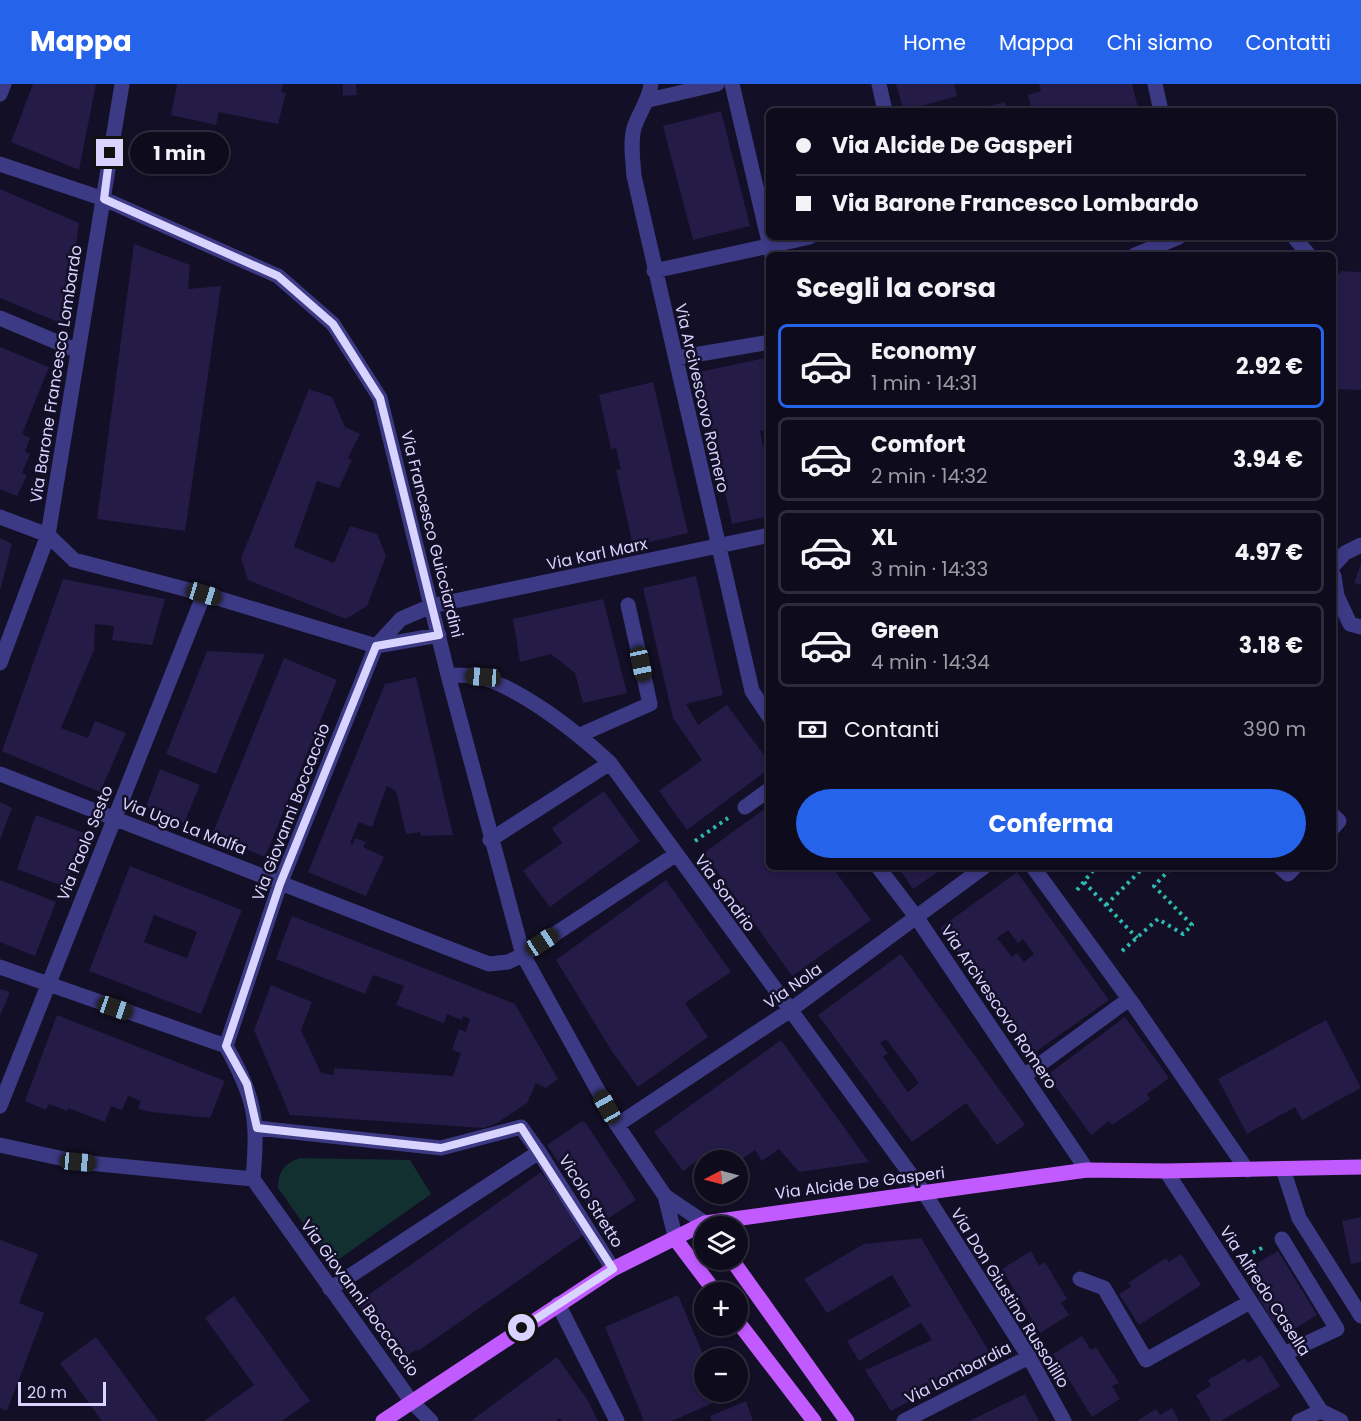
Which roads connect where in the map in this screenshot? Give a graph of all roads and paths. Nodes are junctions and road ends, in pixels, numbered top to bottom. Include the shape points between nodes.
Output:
1 (4, 84) edge
2 (122, 84) edge
3 (651, 84) edge
4 (717, 84) edge
5 (732, 84) edge
6 (879, 84) edge
7 (1155, 84) edge
8 (0, 94) edge
9 (649, 100) junction
10 (884, 108) edge
11 (1160, 108) edge
12 (0, 164) edge
13 (104, 199) junction
14 (766, 230) edge
15 (802, 240) edge
16 (1172, 240) edge
17 (1296, 240) edge
18 (771, 251) edge
19 (1142, 252) edge
20 (1306, 252) edge
21 (654, 271) junction
22 (0, 318) edge
23 (766, 343) edge
24 (78, 351) junction
25 (676, 358) junction
26 (0, 517) edge
27 (48, 535) junction
28 (766, 536) edge
29 (1361, 544) edge
30 (718, 547) junction
31 (1336, 564) edge
32 (1336, 589) edge
33 (204, 594) junction
34 (628, 605) dead end
35 (431, 606) junction
36 (1356, 626) edge
37 (439, 635) junction
38 (376, 646) junction
39 (0, 663) edge
40 (448, 675) junction
41 (766, 712) edge
42 (580, 735) junction
43 (610, 763) junction
44 (0, 774) edge
45 (766, 792) edge
46 (745, 807) joint
47 (114, 819) junction
48 (490, 840) junction
49 (675, 855) junction
50 (880, 870) edge
51 (980, 870) edge
52 (1035, 870) edge
53 (1094, 870) edge
54 (1141, 870) edge
55 (1169, 870) edge
56 (1084, 882) junction
57 (280, 884) junction
58 (1072, 895) dead end
59 (1106, 905) junction
60 (917, 918) junction
61 (1137, 938) junction
62 (1114, 944) dead end
63 (523, 955) junction
64 (0, 967) edge
65 (48, 985) junction
66 (1129, 999) junction
67 (789, 1011) junction
68 (226, 1046) junction
69 (1024, 1076) junction
70 (0, 1106) edge
71 (617, 1125) junction
72 (257, 1128) junction
73 (0, 1145) edge
74 (539, 1152) junction
75 (1361, 1167) edge
76 (1283, 1169) junction
77 (1087, 1170) junction
78 (1246, 1170) junction
79 (1166, 1171) junction
80 (253, 1179) junction
81 (925, 1194) junction
82 (665, 1196) junction
83 (694, 1216) edge
84 (748, 1218) edge
85 (694, 1231) edge
86 (1282, 1239) joint
87 (676, 1240) junction
88 (1227, 1265) junction
89 (613, 1269) junction
90 (739, 1270) edge
91 (1080, 1279) dead end
92 (708, 1282) edge
93 (330, 1289) junction
94 (1250, 1302) junction
95 (558, 1304) junction
96 (1361, 1316) edge
97 (748, 1335) edge
98 (1284, 1354) junction
99 (1029, 1358) junction
100 (411, 1401) junction
101 (1321, 1411) junction
102 (383, 1421) edge
103 (431, 1421) edge
104 (617, 1421) edge
105 (814, 1421) edge
106 (847, 1421) edge
107 (904, 1421) edge
108 (1064, 1421) edge
109 (1299, 1421) edge
110 (1341, 1421) edge

1 - 8 street
2 - 13 street, Via Barone Francesco Lombardo
3 - 9 street, Via Arcivescovo Romero
4 - 9 street
5 - 14 street
6 - 10 street
7 - 11 street
9 - 21 street, Via Arcivescovo Romero via 633,132 632,153
12 - 13 street, Via Francesco Guicciardini
13 - 24 street, Via Barone Francesco Lombardo
13 - 35 street, Via Francesco Guicciardini via 278,276 333,324 380,398
15 - 18 street
16 - 19 street
17 - 20 street
18 - 21 street
21 - 25 street, Via Arcivescovo Romero
22 - 24 street
23 - 25 street
24 - 27 street, Via Barone Francesco Lombardo
25 - 30 street, Via Arcivescovo Romero
26 - 27 street
27 - 33 street via 74,560
27 - 39 street, Via Barone Francesco Lombardo
28 - 30 street, Via Karl Marx
29 - 31 street
30 - 35 street, Via Karl Marx
30 - 41 street, Via Arcivescovo Romero via 752,691
32 - 36 street
33 - 38 street
33 - 47 street, Via Paolo Sesto
34 - 42 street via 650,704
35 - 37 street, Via Francesco Guicciardini
35 - 38 street, Via Karl Marx via 401,619
37 - 38 street
37 - 40 street, Via Francesco Guicciardini
38 - 57 street, Via Giovanni Boccaccio
40 - 42 street, Via Sondrio via 483,677
40 - 48 street, Via Francesco Guicciardini
42 - 43 street, Via Sondrio
43 - 48 street
43 - 49 street, Via Sondrio
44 - 47 street, Via Ugo La Malfa
45 - 46 street
46 - 49 path
47 - 57 street, Via Ugo La Malfa
47 - 65 street, Via Paolo Sesto
48 - 63 street, Via Francesco Guicciardini
49 - 63 street, Via Ugo La Malfa
49 - 67 street, Via Sondrio
50 - 60 street, Via Arcivescovo Romero
51 - 60 street, Via Nola
52 - 66 street
53 - 56 path
54 - 59 path
55 - 61 path via 1154,886 1192,925 1183,934 1158,919
56 - 58 path
56 - 59 path
57 - 63 street, Via Ugo La Malfa via 489,964
57 - 68 street, Via Giovanni Boccaccio
59 - 61 path
60 - 67 street, Via Nola
60 - 69 street, Via Arcivescovo Romero
61 - 62 path via 1121,952
63 - 71 street, Via Francesco Guicciardini
64 - 65 street
65 - 68 street
65 - 70 street, Via Paolo Sesto
66 - 69 street
66 - 78 street
67 - 71 street, Via Nola
67 - 81 street, Via Sondrio
68 - 72 street via 247,1084
69 - 77 street, Via Arcivescovo Romero
71 - 82 street, Via Francesco Guicciardini
72 - 74 street, Vicolo Stretto via 441,1148 521,1127
72 - 80 street
73 - 80 street via 78,1162
74 - 89 street, Vicolo Stretto
74 - 93 street
75 - 76 main road, Via Alcide De Gasperi
76 - 78 main road, Via Alcide De Gasperi
76 - 96 street via 1299,1218
77 - 79 main road, Via Alcide De Gasperi
77 - 81 main road, Via Alcide De Gasperi
78 - 79 main road, Via Alcide De Gasperi
79 - 88 street, Via Alfredo Casella
80 - 93 street, Via Giovanni Boccaccio
81 - 84 main road, Via Alcide De Gasperi via 844,1202
81 - 99 street, Via Don Giustino Russolillo
82 - 83 street
82 - 87 street
85 - 87 main road, Via Alcide De Gasperi
86 - 88 path
86 - 98 street via 1337,1329
87 - 89 main road, Via Alcide De Gasperi
87 - 92 main road
88 - 94 street, Via Alfredo Casella
89 - 95 main road, Via Alcide De Gasperi
90 - 106 main road
91 - 94 street via 1104,1288 1146,1360
93 - 100 street, Via Giovanni Boccaccio
94 - 98 street, Via Alfredo Casella
95 - 100 main road, Via Alcide De Gasperi
95 - 104 street
97 - 105 main road
98 - 101 street, Via Alfredo Casella
99 - 107 street, Via Lombardia
99 - 108 street, Via Don Giustino Russolillo
100 - 102 main road, Via Alcide De Gasperi
100 - 103 street, Via Giovanni Boccaccio
101 - 109 street
101 - 110 street

